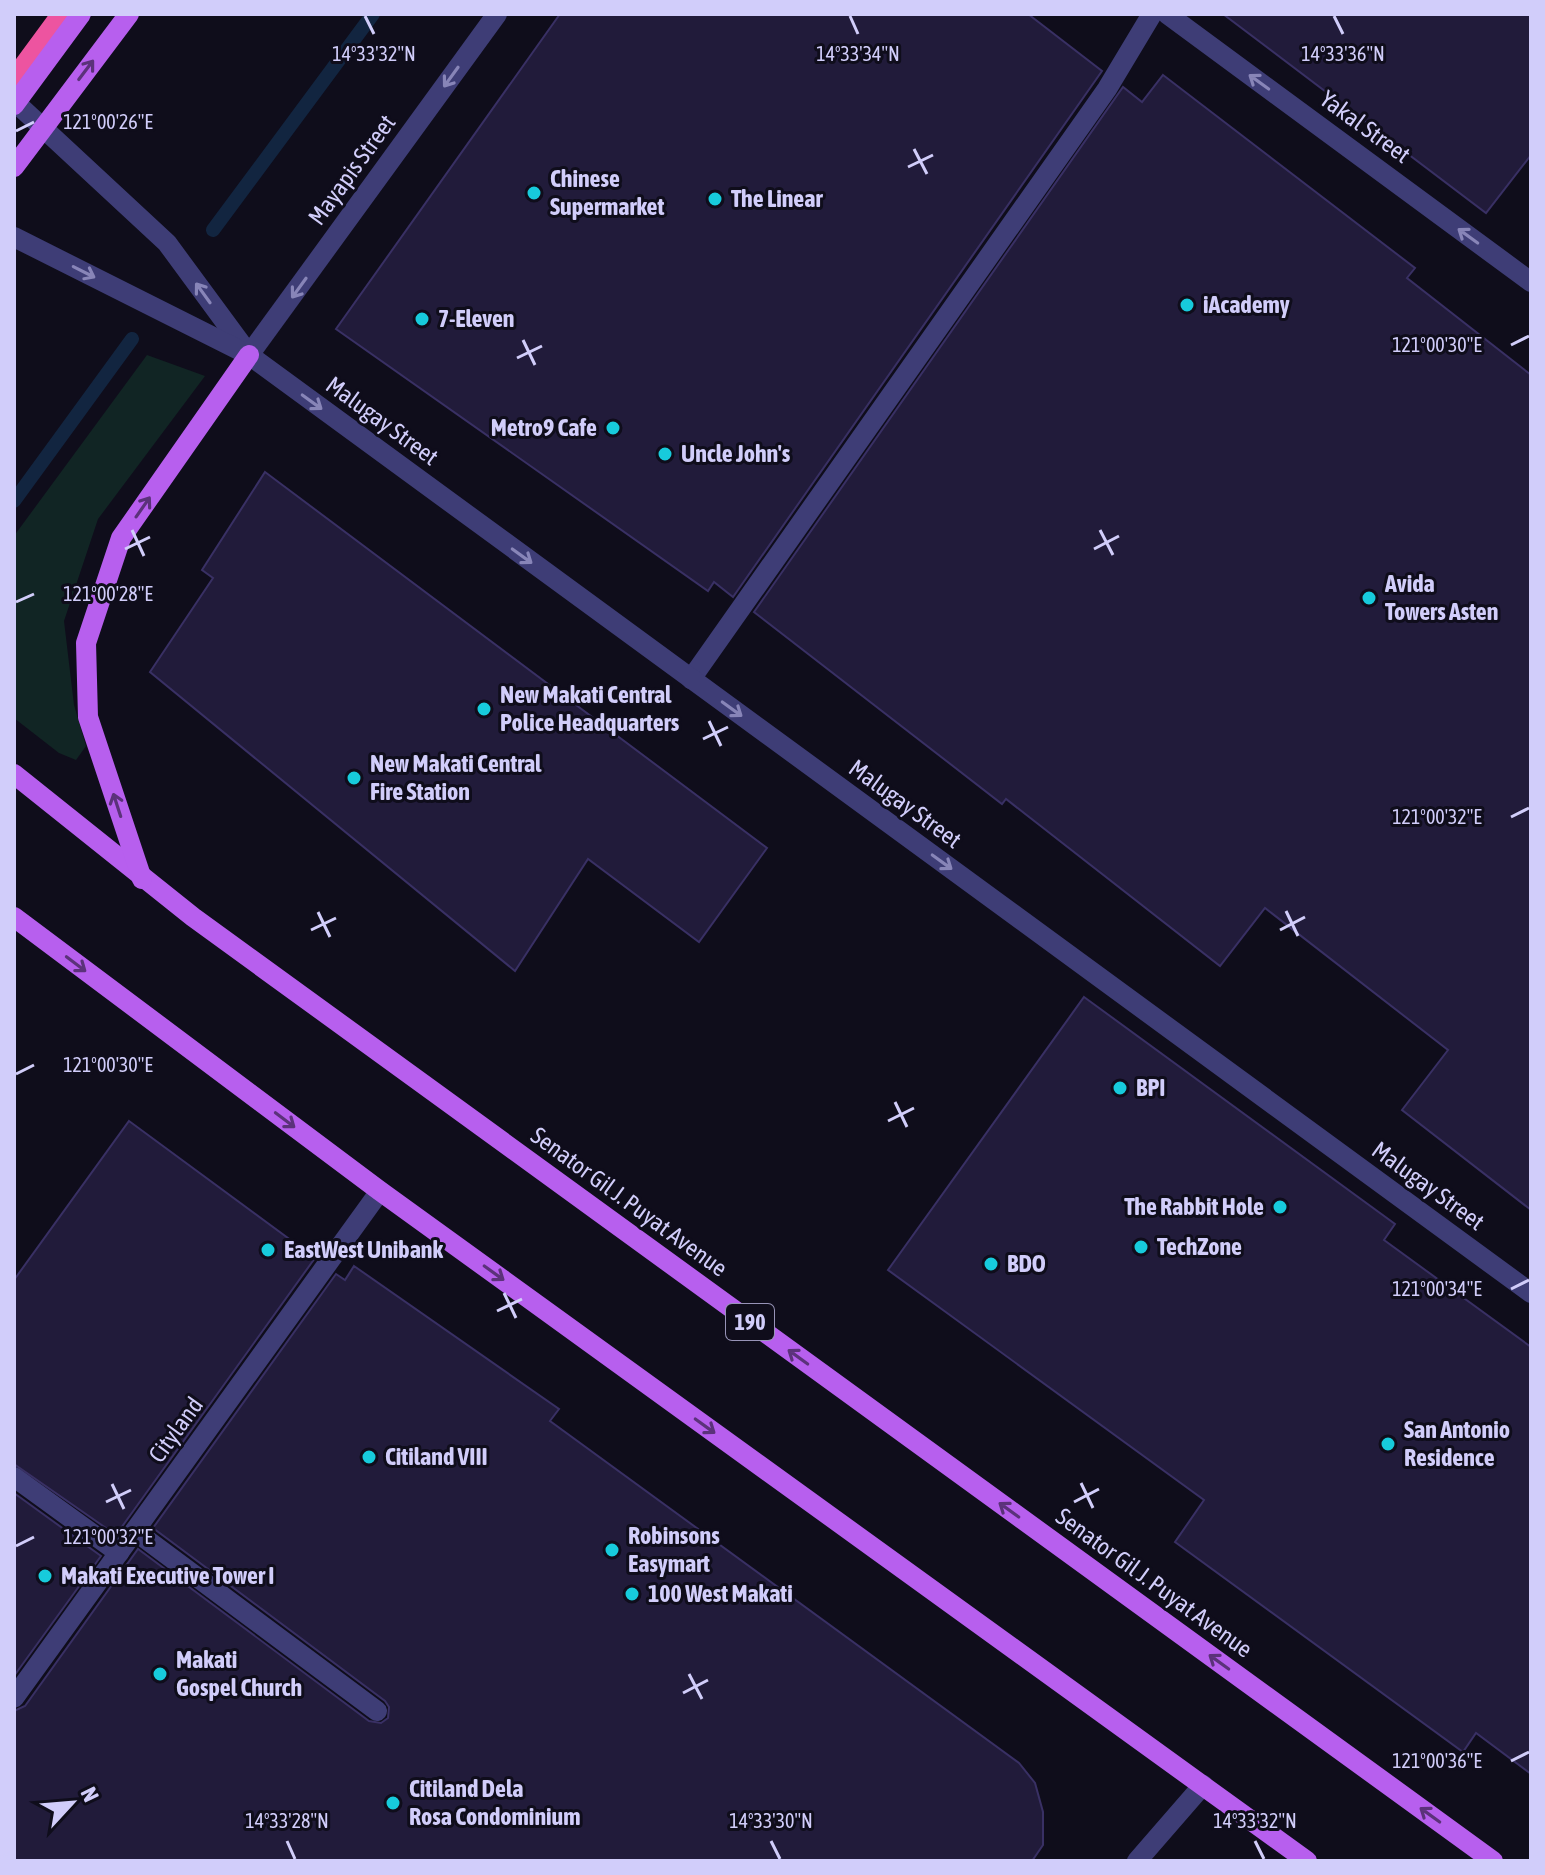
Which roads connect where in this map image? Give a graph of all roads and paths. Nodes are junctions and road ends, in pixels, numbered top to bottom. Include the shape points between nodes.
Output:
1 (64, 14) edge
2 (81, 14) edge
3 (129, 14) edge
4 (497, 14) edge
5 (1152, 14) edge
6 (1167, 14) edge
7 (14, 82) edge
8 (14, 103) edge
9 (44, 125) junction
10 (14, 167) edge
11 (14, 237) edge
12 (1531, 282) edge
13 (249, 355) junction
14 (691, 679) junction
15 (14, 774) edge
16 (142, 879) junction
17 (14, 917) edge
18 (380, 1191) junction
19 (1531, 1293) edge
20 (14, 1477) edge
21 (135, 1531) junction
22 (119, 1553) junction
23 (14, 1698) edge
24 (377, 1711) dead end
25 (1203, 1785) junction
26 (1137, 1861) edge
27 (1307, 1861) edge
28 (1493, 1861) edge

1 - 7 highway
2 - 8 main road, bridge
9 -> 3 main road
4 -> 13 street, Mayapis Street
5 - 14 street via 1098,102
12 -> 6 street, Yakal Street
8 - 9 street, Malugay Street
9 - 10 main road
13 -> 9 street, Malugay Street via 167,243
11 -> 13 street, Malugay Street
13 -> 14 street, Malugay Street
16 -> 13 main road via 88,717 86,643 121,538
14 -> 19 street, Malugay Street
15 - 16 main road, Senator Gil J. Puyat Avenue / 190
28 -> 16 main road, Senator Gil J. Puyat Avenue / 190
17 -> 18 main road
18 - 21 street, Cityland
18 -> 25 main road
20 - 22 street
21 - 22 street, Cityland
21 - 24 street
22 - 23 street, Cityland
25 - 26 street
25 - 27 main road

